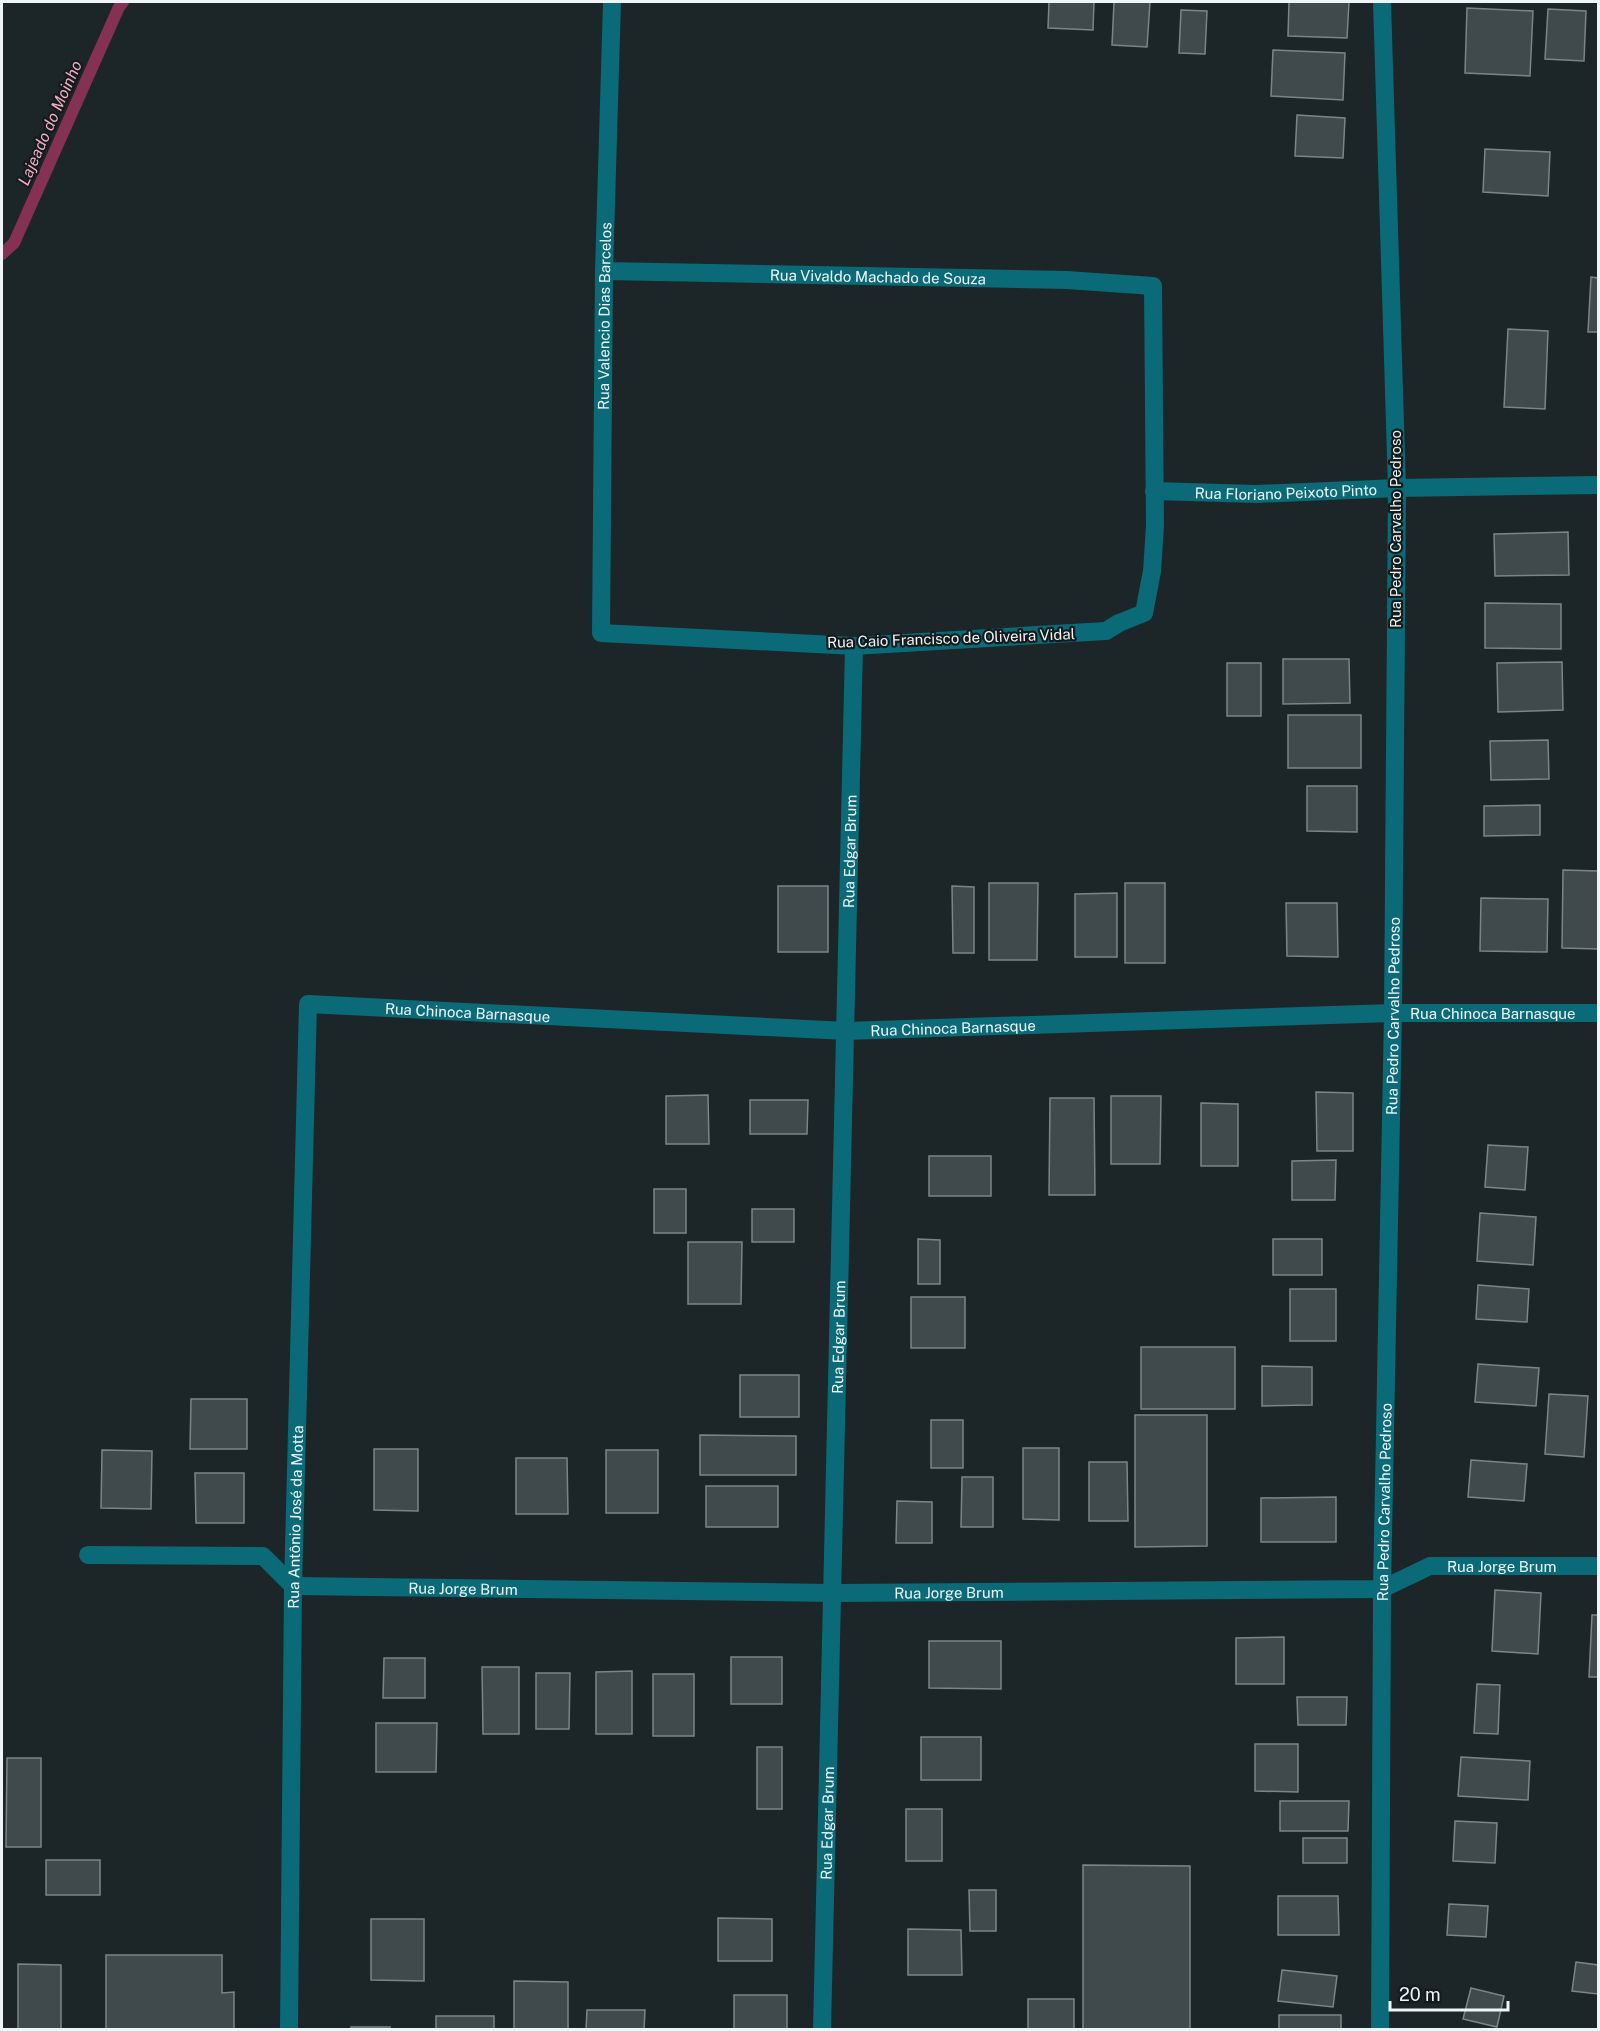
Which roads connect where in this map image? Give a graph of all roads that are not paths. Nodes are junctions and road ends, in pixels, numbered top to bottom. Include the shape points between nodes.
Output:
1 (612, 2) edge
2 (1382, 2) edge
3 (604, 271) junction
4 (1599, 485) edge
5 (1397, 488) junction
6 (1154, 491) junction
7 (601, 633) joint
8 (854, 646) junction
9 (308, 1004) joint
10 (1393, 1013) junction
11 (1599, 1014) edge
12 (846, 1031) junction
13 (88, 1554) dead end
14 (1599, 1566) edge
15 (293, 1586) junction
16 (1382, 1589) junction
17 (833, 1593) junction
18 (289, 2030) edge
19 (822, 2030) edge
20 (1380, 2030) edge

1 - 3 street, Rua Valencio Dias Barcelos
2 - 5 street, Rua Pedro Carvalho Pedroso
3 - 6 street, Rua Vivaldo Machado de Souza via 1067,280 1153,286
3 - 7 street, Rua Valencio Dias Barcelos
4 - 5 street, Rua Floriano Peixoto Pinto
5 - 6 street, Rua Floriano Peixoto Pinto via 1256,494
5 - 10 street, Rua Pedro Carvalho Pedroso
6 - 8 street, Rua Caio Francisco de Oliveira Vidal via 1152,571 1144,614 1106,631
7 - 8 street, Rua Caio Francisco de Oliveira Vidal
8 - 12 street, Rua Edgar Brum
9 - 12 street, Rua Chinoca Barnasque
9 - 15 street, Rua Antônio José da Motta
10 - 11 street, Rua Chinoca Barnasque
10 - 12 street, Rua Chinoca Barnasque
10 - 16 street, Rua Pedro Carvalho Pedroso
12 - 17 street, Rua Edgar Brum
13 - 15 street via 263,1556
14 - 16 street, Rua Jorge Brum via 1430,1566
15 - 17 street, Rua Jorge Brum
15 - 18 street, Rua Antônio José da Motta
16 - 17 street, Rua Jorge Brum
16 - 20 street, Rua Pedro Carvalho Pedroso
17 - 19 street, Rua Edgar Brum

